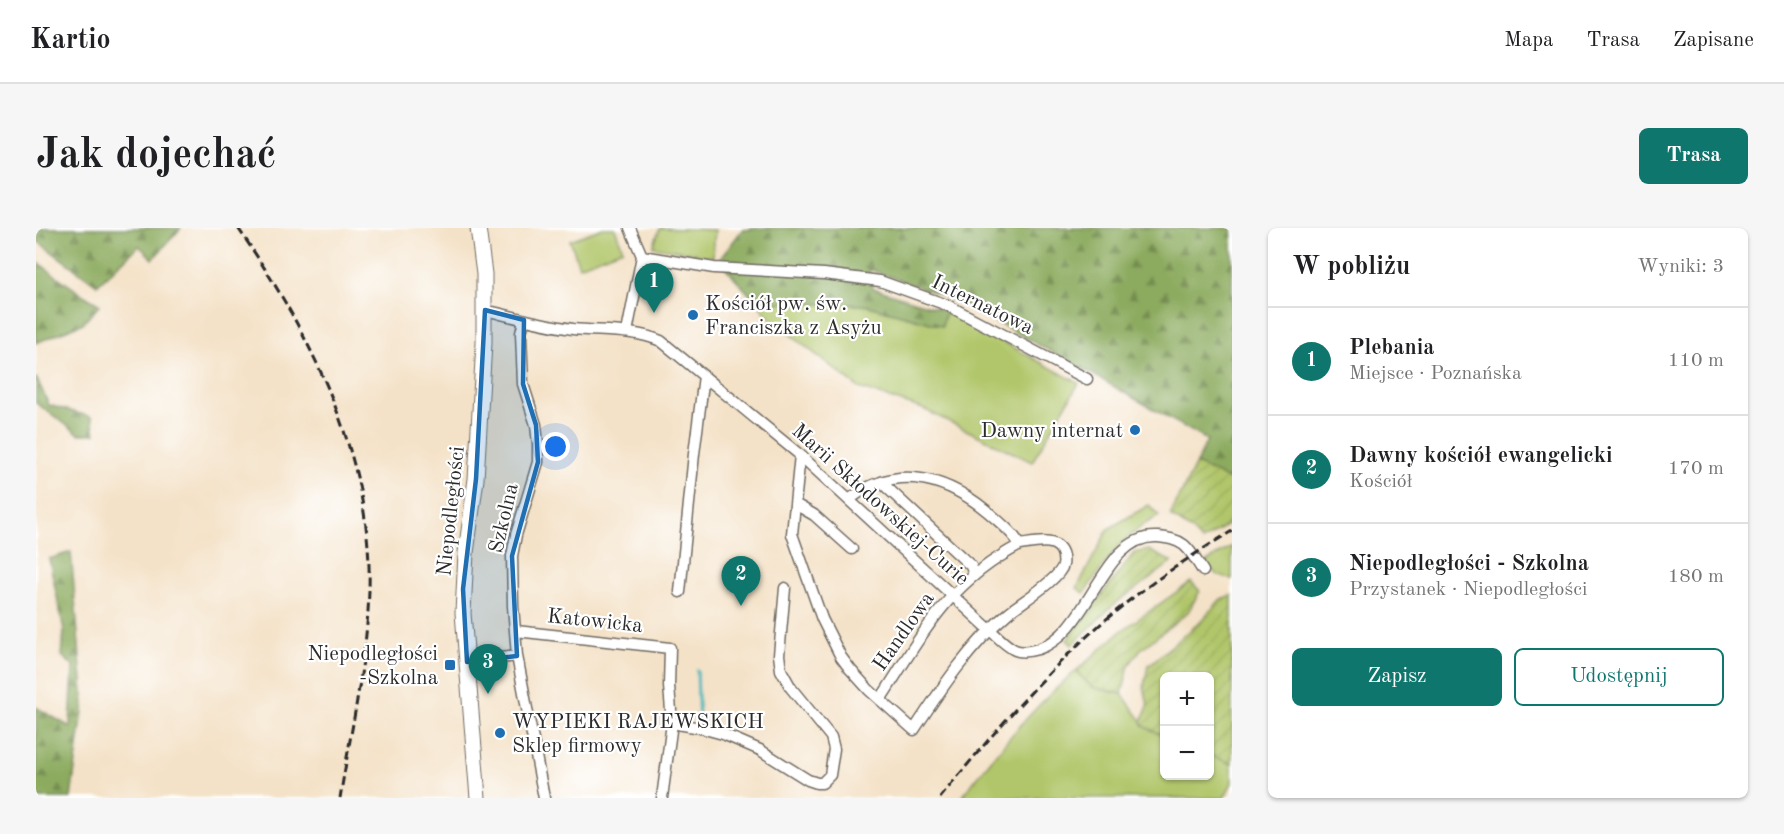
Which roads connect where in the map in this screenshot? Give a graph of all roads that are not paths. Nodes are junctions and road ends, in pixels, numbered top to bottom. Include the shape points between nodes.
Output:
1 (478, 228) edge
2 (630, 228) edge
3 (642, 256) junction
4 (485, 310) junction
5 (524, 320) junction
6 (627, 332) junction
7 (704, 376) junction
8 (1087, 379) dead end
9 (800, 455) junction
10 (881, 482) junction
11 (849, 500) junction
12 (795, 504) junction
13 (1020, 545) junction
14 (852, 549) dead end
15 (1203, 571) dead end
16 (974, 576) junction
17 (785, 588) dead end
18 (680, 592) dead end
19 (953, 595) junction
20 (990, 630) junction
21 (516, 631) junction
22 (517, 656) junction
23 (466, 662) junction
24 (880, 700) junction
25 (672, 723) junction
26 (478, 798) edge
27 (544, 798) edge
28 (662, 798) edge

1 - 4 main road, Niepodległości
2 - 3 street
3 - 6 street
3 - 8 street, Internatowa via 714,268 880,281 947,305
4 - 5 street, Marii Skłodowskiej-Curie
4 - 23 main road, Niepodległości via 476,478 463,589
5 - 6 street, Marii Skłodowskiej-Curie via 572,329
5 - 21 street, Szkolna via 523,384 536,425 538,462 512,556
6 - 7 street, Marii Skłodowskiej-Curie via 661,341
7 - 9 street, Marii Skłodowskiej-Curie
7 - 18 street
9 - 11 street, Marii Skłodowskiej-Curie
9 - 12 street
10 - 11 street via 862,489
10 - 13 street via 921,478 945,485 984,508
10 - 16 street via 971,566
11 - 19 street, Marii Skłodowskiej-Curie
12 - 14 street via 814,515
12 - 24 street via 792,534 822,619 841,657
13 - 16 street, Handlowa
13 - 20 street via 1057,545 1064,564 1048,584
15 - 20 street, Marii Skłodowskiej-Curie via 1176,540 1143,538 1116,557 1090,599 1050,644 1028,651 1016,650
16 - 19 street, Handlowa
17 - 25 street via 779,655 782,670 791,688 831,737 834,749 830,775 817,783 723,734
19 - 20 street, Marii Skłodowskiej-Curie
19 - 24 street, Handlowa via 931,620
20 - 24 street via 961,663 914,730
21 - 22 street, Szkolna
21 - 25 street, Katowicka via 670,648
22 - 23 street
22 - 27 street, Szkolna
23 - 26 main road, Niepodległości
25 - 28 street

